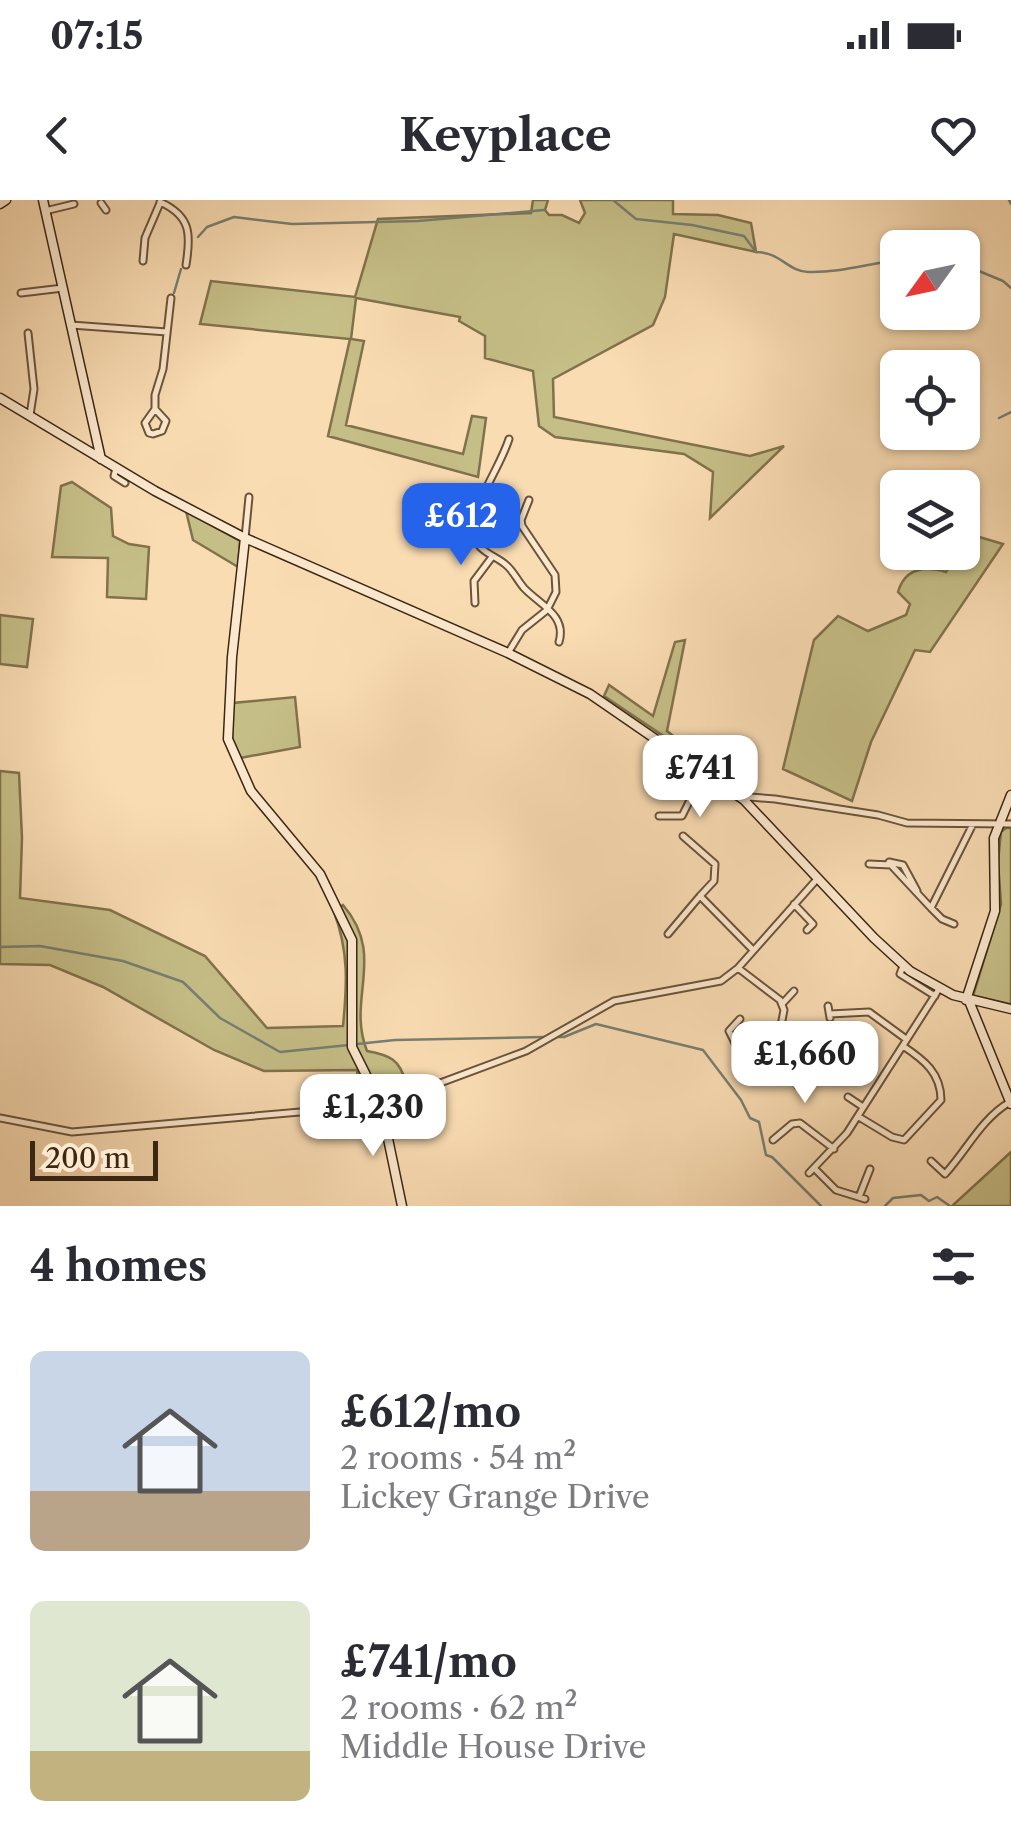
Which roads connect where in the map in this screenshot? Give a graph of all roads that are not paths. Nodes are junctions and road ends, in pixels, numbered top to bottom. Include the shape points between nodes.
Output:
1 (43, 200) edge
2 (160, 201) edge
3 (74, 204) dead end
4 (45, 211) junction
5 (143, 261) dead end
6 (186, 264) dead end
7 (63, 288) junction
8 (21, 293) dead end
9 (171, 298) dead end
10 (71, 325) junction
11 (167, 332) junction
12 (28, 333) dead end
13 (0, 398) edge
14 (155, 410) junction
15 (30, 415) junction
16 (510, 439) dead end
17 (101, 458) junction
18 (116, 468) junction
19 (124, 483) dead end
20 (249, 497) dead end
21 (530, 500) dead end
22 (245, 538) junction
23 (478, 546) junction
24 (492, 556) junction
25 (483, 565) junction
26 (476, 603) dead end
27 (547, 610) junction
28 (559, 642) dead end
29 (508, 653) junction
30 (704, 770) junction
31 (1011, 795) edge
32 (744, 800) junction
33 (659, 816) dead end
34 (973, 824) junction
35 (997, 824) junction
36 (1011, 824) edge
37 (683, 836) dead end
38 (869, 864) dead end
39 (818, 878) junction
40 (700, 896) junction
41 (794, 904) junction
42 (931, 908) junction
43 (954, 924) dead end
44 (807, 930) dead end
45 (668, 934) dead end
46 (753, 950) junction
47 (738, 968) junction
48 (794, 990) dead end
49 (937, 993) junction
50 (968, 1000) junction
51 (782, 1004) junction
52 (1011, 1008) edge
53 (829, 1013) dead end
54 (740, 1019) dead end
55 (779, 1036) junction
56 (906, 1038) junction
57 (902, 1046) junction
58 (752, 1054) junction
59 (766, 1078) dead end
60 (802, 1084) dead end
61 (848, 1097) dead end
62 (1010, 1103) edge
63 (381, 1104) junction
64 (863, 1106) junction
65 (858, 1116) junction
66 (0, 1118) edge
67 (773, 1140) dead end
68 (834, 1148) junction
69 (930, 1161) dead end
70 (870, 1169) dead end
71 (402, 1206) edge

1 - 4 street
2 - 5 street
2 - 6 street via 185,223
3 - 4 street
4 - 7 street
7 - 8 street
7 - 10 street
9 - 11 street
10 - 11 street
10 - 17 street
11 - 14 street
12 - 15 street
13 - 15 street
14 - 14 street via 166,421 154,434 144,423
15 - 17 street
16 - 23 street via 484,490 474,531
17 - 18 street
18 - 19 street via 114,476
18 - 22 street
20 - 22 street
21 - 27 street via 522,526 557,582
22 - 29 street
22 - 63 street via 228,739 251,791 320,874 342,915 352,940 352,1047
23 - 24 street
23 - 25 street
24 - 25 street
24 - 27 street
25 - 26 street via 474,581
27 - 28 street via 560,624
27 - 29 street via 522,630
29 - 30 street via 590,694
30 - 32 street
30 - 33 street via 682,816
31 - 35 street
32 - 34 street via 908,823
32 - 39 street
34 - 35 street
34 - 42 street
35 - 36 street
35 - 50 street via 995,911
37 - 40 street via 716,869
38 - 42 street via 886,862
39 - 41 street
39 - 49 street
40 - 45 street
40 - 46 street
41 - 44 street via 813,924
41 - 46 street
42 - 43 street
46 - 47 street
47 - 51 street
47 - 63 street via 721,981 614,1001 526,1051
48 - 51 street
49 - 50 street
49 - 56 street
50 - 52 street
50 - 62 street
51 - 55 street
53 - 56 street via 870,1012
54 - 58 street via 726,1033 737,1057
55 - 58 street
55 - 60 street via 817,1064
56 - 57 street
57 - 64 street
57 - 65 street via 931,1066 941,1100 904,1140
58 - 59 street
61 - 64 street
62 - 69 street via 978,1129 945,1174
63 - 66 street via 72,1132
63 - 71 street
64 - 65 street
65 - 68 street
67 - 68 street via 800,1122
68 - 70 street via 812,1171 836,1190 862,1198

